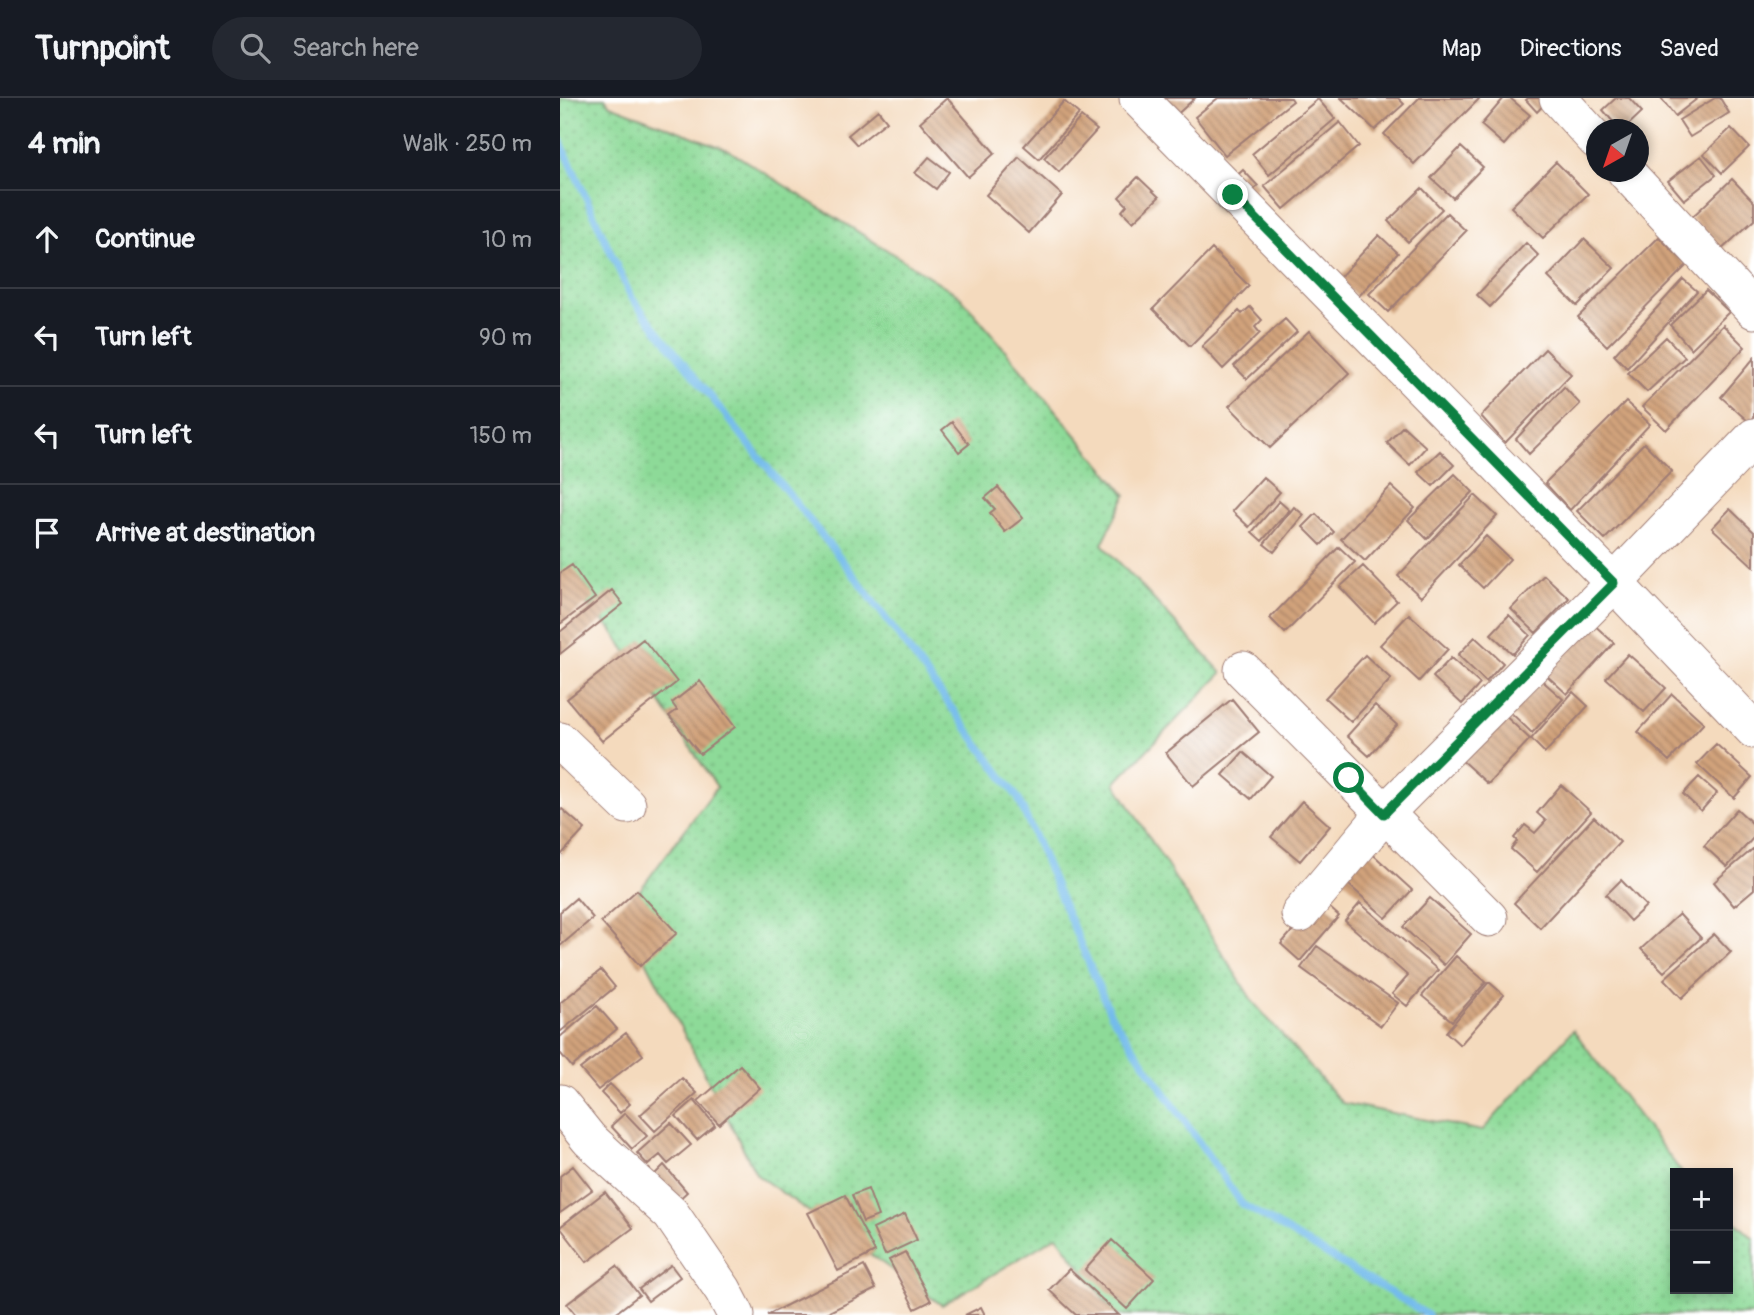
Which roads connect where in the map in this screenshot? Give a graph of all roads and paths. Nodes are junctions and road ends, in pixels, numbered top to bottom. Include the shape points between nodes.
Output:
1 (1138, 98) edge
2 (1558, 98) edge
3 (1586, 128) edge
4 (1635, 182) edge
5 (1754, 310) edge
6 (1754, 437) edge
7 (1614, 583) junction
8 (1243, 670) dead end
9 (1754, 730) edge
10 (560, 741) edge
11 (627, 806) dead end
12 (1384, 814) junction
13 (1300, 914) dead end
14 (1489, 918) dead end
15 (560, 1102) edge
16 (736, 1315) edge

1 - 7 street
2 - 3 street
4 - 5 street
6 - 7 street
7 - 9 street
7 - 12 street
8 - 12 street
10 - 11 street
12 - 13 street
12 - 14 street
15 - 16 street via 589,1139 671,1214

